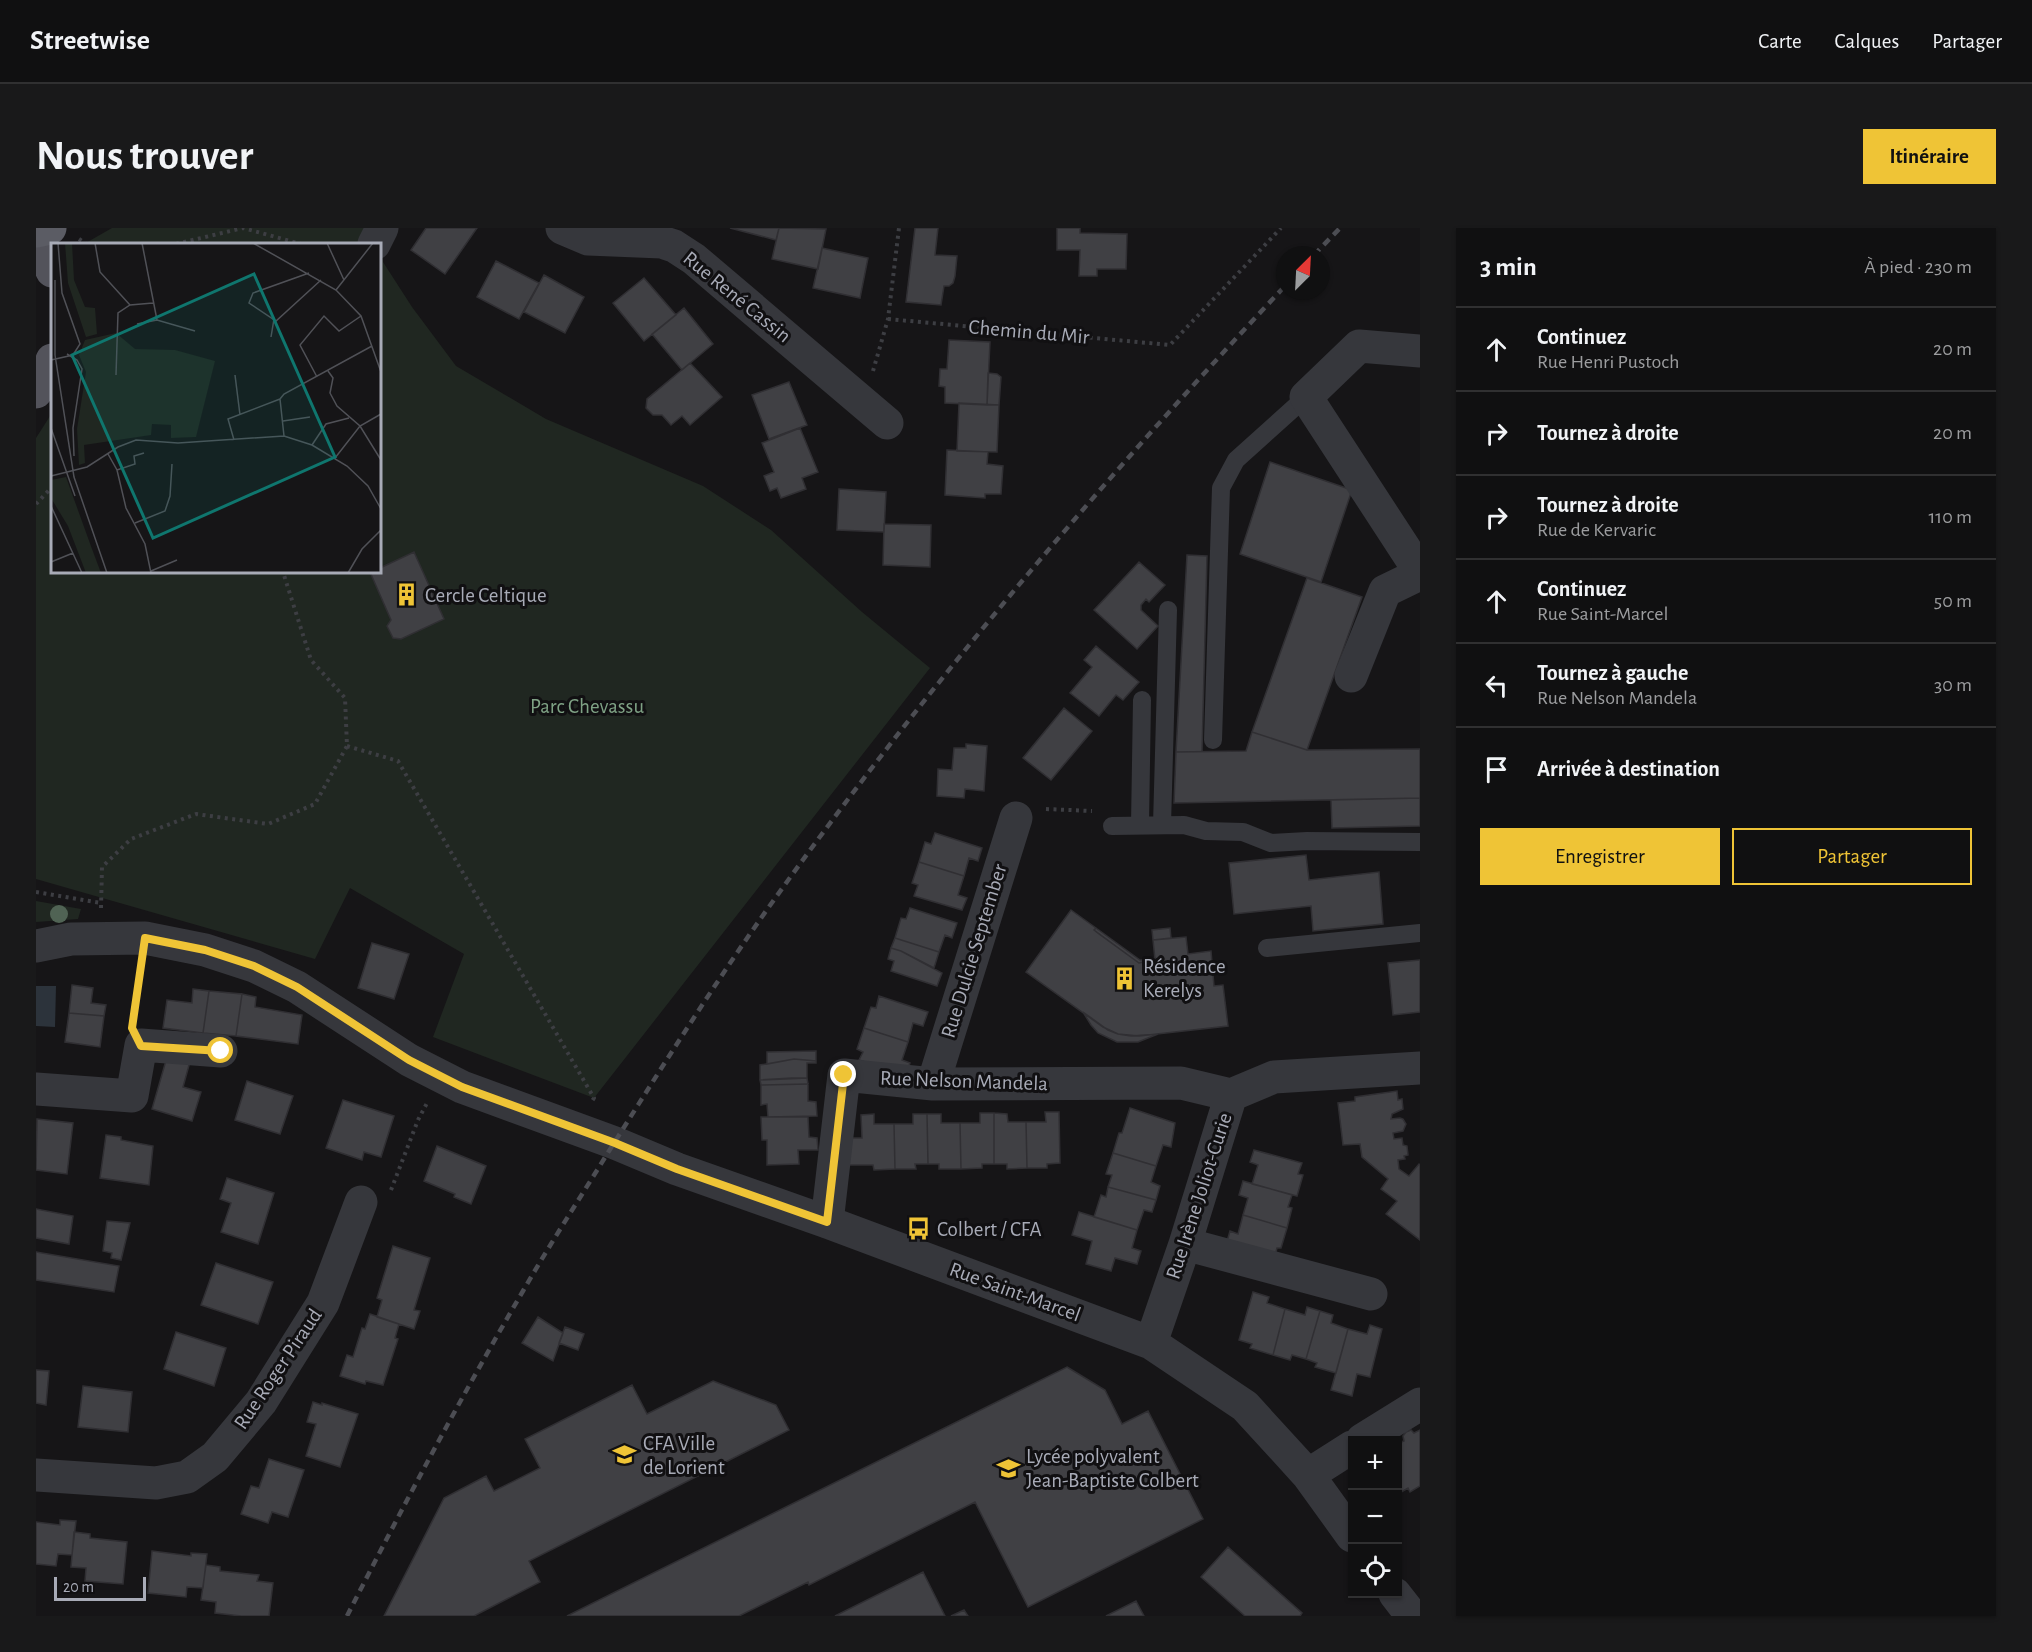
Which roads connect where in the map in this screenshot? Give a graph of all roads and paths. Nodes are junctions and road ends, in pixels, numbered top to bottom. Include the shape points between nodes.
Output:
1 (50, 228) edge
2 (382, 228) edge
3 (562, 228) edge
4 (899, 228) edge
5 (1281, 228) edge
6 (36, 231) edge
7 (36, 236) edge
8 (676, 237) edge
9 (180, 243) edge
10 (297, 243) edge
11 (374, 243) edge
12 (51, 269) edge
13 (888, 319) junction
14 (1420, 351) edge
15 (51, 363) edge
16 (36, 392) edge
17 (1306, 397) junction
18 (876, 413) joint
19 (51, 488) edge
20 (36, 504) edge
21 (283, 573) edge
22 (1420, 573) edge
23 (1168, 610) dead end
24 (1351, 676) dead end
25 (1142, 700) dead end
26 (1213, 740) dead end
27 (347, 746) junction
28 (1016, 818) joint
29 (1140, 825) junction
30 (1162, 825) junction
31 (1112, 826) joint
32 (1420, 843) edge
33 (36, 892) edge
34 (101, 903) junction
35 (1420, 933) edge
36 (101, 938) junction
37 (145, 938) junction
38 (36, 946) edge
39 (1267, 948) dead end
40 (141, 1046) junction
41 (221, 1051) dead end
42 (1420, 1068) edge
43 (933, 1084) junction
44 (36, 1089) edge
45 (1231, 1095) junction
46 (418, 1120) dead end
47 (582, 1130) junction
48 (361, 1202) joint
49 (827, 1222) junction
50 (1185, 1244) junction
51 (1371, 1294) dead end
52 (1151, 1343) junction
53 (1420, 1404) edge
54 (1368, 1436) edge
55 (1348, 1450) edge
56 (36, 1475) edge
57 (1308, 1475) junction
58 (1348, 1529) edge
59 (1399, 1598) edge
60 (1412, 1616) edge

1 - 6 highway
2 - 11 street
3 - 8 street, Rue René Cassin via 588,239 651,241
4 - 13 path
5 - 13 path, Chemin du Mir via 1170,345
7 - 12 main road
8 - 18 street, Rue René Cassin via 694,259
9 - 10 path via 243,228
13 - 18 path
14 - 17 street via 1359,346
15 - 16 main road
17 - 22 street
17 - 26 lane via 1236,460 1221,488
19 - 20 path
21 - 27 path via 311,660 345,699
22 - 24 street via 1385,591
23 - 30 lane
25 - 29 lane
27 - 34 path via 315,804 268,824 196,814 131,839 102,867
27 - 47 path via 398,760 594,1098
28 - 31 path via 1039,809 1105,812
28 - 43 street, Rue Dulcie September
29 - 30 lane
29 - 31 lane
30 - 32 lane via 1244,832 1271,843
33 - 34 path
34 - 36 path
35 - 39 lane
36 - 37 street, Rue Saint-Marcel
36 - 38 street, Rue Saint-Marcel
37 - 40 path via 132,1028
37 - 47 street, Rue Saint-Marcel via 205,950 254,966 297,987 409,1060 462,1087
40 - 41 street
40 - 44 street via 132,1096
42 - 45 street, Rue Irène Joliot-Curie via 1274,1077
43 - 45 street, Rue Nelson Mandela via 1181,1083
43 - 49 street, Rue Nelson Mandela via 844,1075
45 - 50 street, Rue Irène Joliot-Curie
46 - 48 path via 386,1203
47 - 49 street, Rue Saint-Marcel via 677,1169
48 - 56 street, Rue Roger Piraud via 323,1303 261,1402 215,1457 187,1477 156,1483
49 - 52 street, Rue Saint-Marcel
50 - 51 street
50 - 52 street, Rue Irène Joliot-Curie
52 - 57 street, Rue Saint-Marcel via 1245,1406
53 - 54 street
55 - 57 street
57 - 58 street, Rue Saint-Marcel
59 - 60 street

